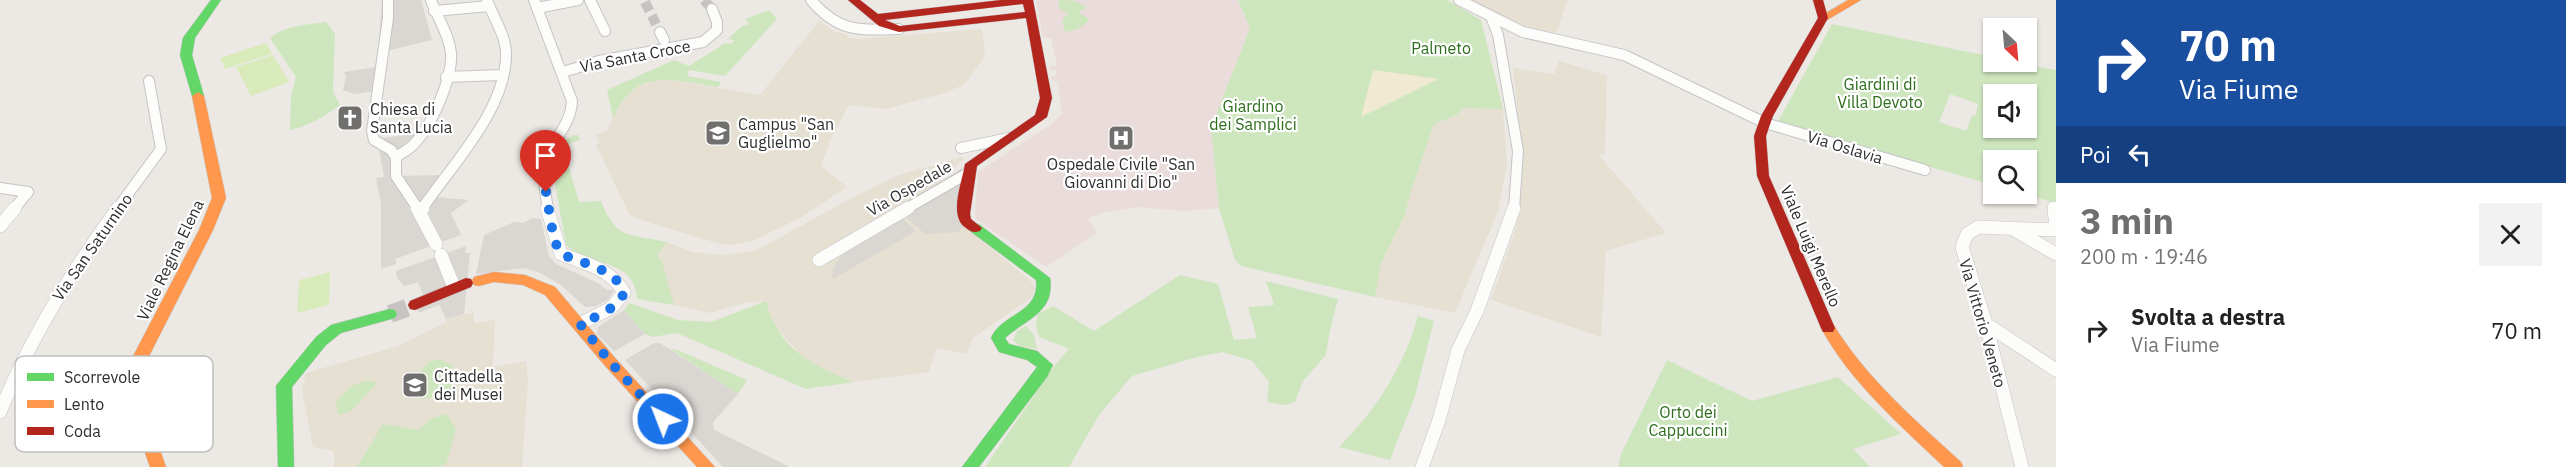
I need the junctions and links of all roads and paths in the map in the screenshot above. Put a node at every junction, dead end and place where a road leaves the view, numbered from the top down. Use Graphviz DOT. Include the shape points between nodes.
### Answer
graph roads {
  1 [pos="216,0"];
  2 [pos="388,0"];
  3 [pos="579,0"];
  4 [pos="590,0"];
  5 [pos="811,0"];
  6 [pos="853,0"];
  7 [pos="1028,0"];
  8 [pos="1459,0"];
  9 [pos="1818,2"];
  10 [pos="488,3"];
  11 [pos="1847,3"];
  12 [pos="536,4"];
  13 [pos="433,5"];
  14 [pos="712,9"];
  15 [pos="1032,14"];
  16 [pos="874,18"];
  17 [pos="1823,18"];
  18 [pos="1492,20"];
  19 [pos="899,29"];
  20 [pos="605,31"];
  21 [pos="1520,31"];
  22 [pos="1497,33"];
  23 [pos="562,72"];
  24 [pos="502,75"];
  25 [pos="446,77"];
  26 [pos="149,81"];
  27 [pos="1765,123"];
  28 [pos="1012,137"];
  29 [pos="396,157"];
  30 [pos="975,160"];
  31 [pos="1925,170"];
  32 [pos="968,173"];
  33 [pos="0,188"];
  34 [pos="2056,208"];
  35 [pos="420,213"];
  36 [pos="0,226"];
  37 [pos="2010,227"];
  38 [pos="2056,230"];
  39 [pos="2056,254"];
  40 [pos="819,260"];
  41 [pos="466,283"];
  42 [pos="415,305"];
  43 [pos="390,314"];
  44 [pos="580,324"];
  45 [pos="1986,324"];
  46 [pos="24,356"];
  47 [pos="140,356"];
  48 [pos="2056,369"];
  49 [pos="15,377"];
  50 [pos="0,412"];
  51 [pos="153,452"];
  52 [pos="2020,463"];
  53 [pos="158,467"];
  54 [pos="286,467"];
  55 [pos="707,467"];
  56 [pos="970,467"];
  57 [pos="1422,467"];
  58 [pos="1955,467"];
  59 [pos="2034,467"];
  1 -- 47 [label="street, Viale Regina Elena" via="189,38 186,55 204,116 219,198"];
  2 -- 29 [label="street" via="373,119 374,140"];
  3 -- 12 [label="street"];
  4 -- 20 [label="street"];
  5 -- 19 [label="street" via="836,26"];
  6 -- 16 [label="street"];
  7 -- 15 [label="street"];
  7 -- 16 [label="street"];
  8 -- 18 [label="street"];
  9 -- 11 [label="street"];
  9 -- 17 [label="street"];
  10 -- 13 [label="street"];
  10 -- 24 [label="street" via="506,50"];
  11 -- 17 [label="street"];
  12 -- 23 [label="street"];
  13 -- 25 [label="street" via="451,54"];
  14 -- 23 [label="street, Via Santa Croce" via="717,30 703,42"];
  15 -- 19 [label="street"];
  15 -- 28 [label="street, Via Ospedale" via="1046,98 1044,112 1035,123"];
  16 -- 19 [label="street"];
  17 -- 27 [label="street, Viale Luigi Merello"];
  18 -- 21 [label="street"];
  18 -- 22 [label="street"];
  21 -- 22 [label="street"];
  21 -- 27 [label="street, Via Oslavia" via="1624,55"];
  22 -- 57 [label="street" via="1518,151 1513,214 1458,350"];
  23 -- 44 [label="street" via="573,101 573,114 544,169 557,247 561,254 618,281 624,293 620,301"];
  24 -- 25 [label="street"];
  24 -- 35 [label="street" via="485,123"];
  25 -- 29 [label="street" via="436,106 415,143"];
  26 -- 46 [label="street, Via San Saturnino" via="161,149 83,255"];
  27 -- 31 [label="street, Via Oslavia"];
  27 -- 58 [label="street, Viale Luigi Merello" via="1760,136 1763,176 1820,313 1838,346 1861,376"];
  28 -- 30 [label="street, Via Ospedale"];
  28 -- 30 [label="street" via="961,148"];
  29 -- 35 [label="street" via="396,176"];
  30 -- 32 [label="street, Via Ospedale"];
  32 -- 40 [label="street, Via Ospedale"];
  32 -- 56 [label="street" via="965,221 1043,278 1047,288 1037,306 998,338 1004,348 1040,359 1045,365 1042,373"];
  33 -- 36 [label="street" via="28,192"];
  34 -- 38 [label="street"];
  35 -- 41 [label="street" via="438,250"];
  37 -- 38 [label="street, Via Vittorio Veneto"];
  37 -- 39 [label="street"];
  37 -- 45 [label="street, Via Vittorio Veneto" via="1978,227 1963,236 1962,247"];
  41 -- 42 [label="street"];
  41 -- 44 [label="street" via="495,278 532,282 550,291"];
  43 -- 54 [label="street" via="336,329 289,379 284,391"];
  44 -- 55 [label="street"];
  45 -- 48 [label="street"];
  45 -- 52 [label="street, Via Vittorio Veneto"];
  49 -- 50 [label="street, Via San Saturnino"];
  51 -- 53 [label="street, Viale Regina Elena"];
  52 -- 59 [label="street"];
}
